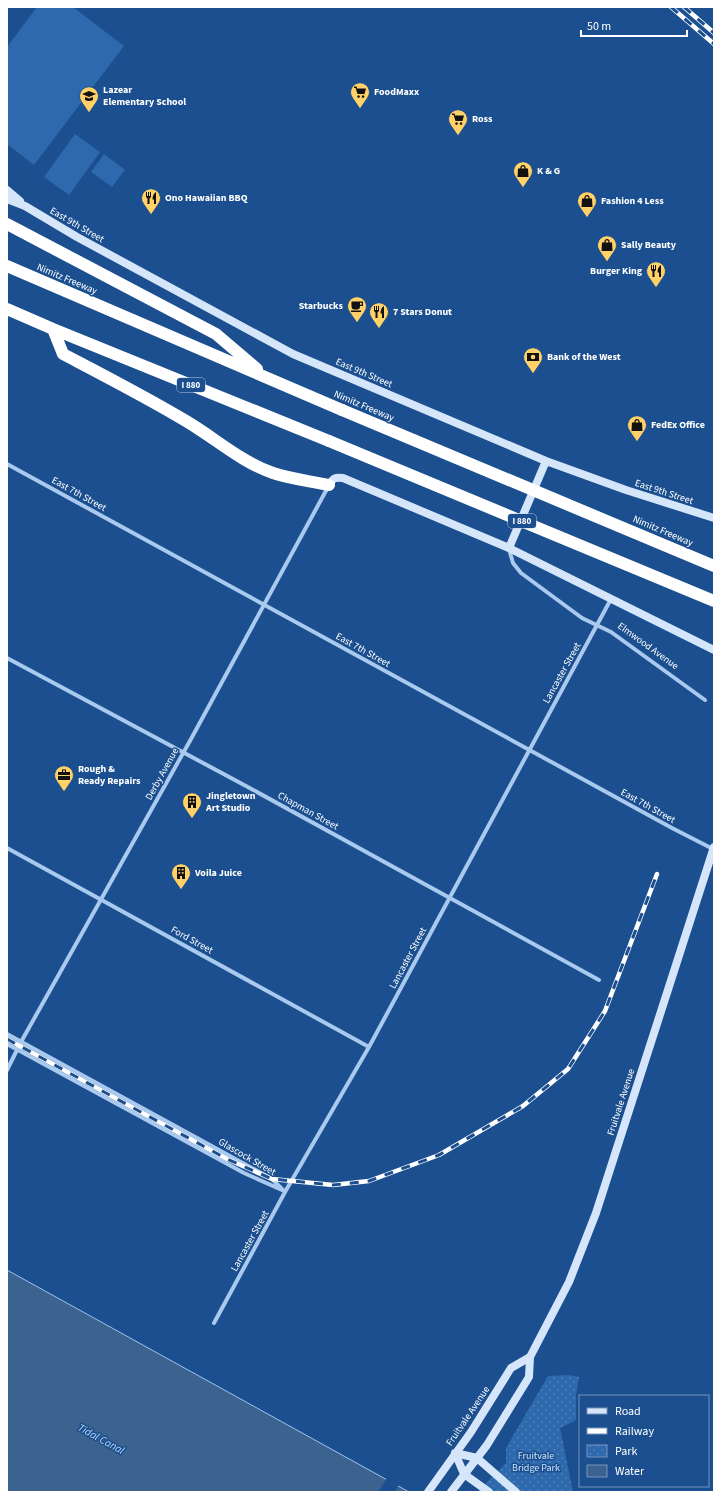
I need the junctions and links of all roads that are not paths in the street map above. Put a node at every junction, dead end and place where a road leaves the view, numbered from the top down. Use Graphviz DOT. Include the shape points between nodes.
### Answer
graph roads {
  1 [pos="7,190"];
  2 [pos="7,199"];
  3 [pos="24,206"];
  4 [pos="7,224"];
  5 [pos="7,266"];
  6 [pos="10,311"];
  7 [pos="54,330"];
  8 [pos="265,377"];
  9 [pos="546,461"];
  10 [pos="7,464"];
  11 [pos="329,485"];
  12 [pos="714,518"];
  13 [pos="509,548"];
  14 [pos="714,566"];
  15 [pos="612,598"];
  16 [pos="714,601"];
  17 [pos="264,605"];
  18 [pos="598,625"];
  19 [pos="714,650"];
  20 [pos="7,658"];
  21 [pos="705,700"];
  22 [pos="530,750"];
  23 [pos="183,752"];
  24 [pos="7,848"];
  25 [pos="714,848"];
  26 [pos="450,898"];
  27 [pos="102,900"];
  28 [pos="599,980"];
  29 [pos="7,1034"];
  30 [pos="21,1042"];
  31 [pos="7,1044"];
  32 [pos="369,1047"];
  33 [pos="17,1049"];
  34 [pos="7,1070"];
  35 [pos="285,1192"];
  36 [pos="214,1323"];
  37 [pos="530,1357"];
  38 [pos="455,1453"];
  39 [pos="477,1458"];
  40 [pos="464,1474"];
  41 [pos="428,1492"];
  42 [pos="451,1492"];
  43 [pos="489,1492"];
  44 [pos="516,1492"];
  1 -- 3 [label="main road, East 9th Street"];
  2 -- 3 [label="main road, East 9th Street"];
  3 -- 9 [label="main road, East 9th Street" via="293,354"];
  4 -- 8 [label="highway" via="216,334"];
  5 -- 8 [label="highway, Nimitz Freeway"];
  6 -- 7 [label="highway, I 880"];
  7 -- 11 [label="highway" via="63,354 145,397 249,462 279,475"];
  7 -- 16 [label="highway, I 880, bridge"];
  8 -- 14 [label="highway, Nimitz Freeway, bridge"];
  9 -- 12 [label="main road, East 9th Street"];
  9 -- 13 [label="main road"];
  10 -- 17 [label="street, East 7th Street"];
  11 -- 13 [label="main road, Elmwood Avenue" via="332,479 342,478"];
  11 -- 17 [label="street, Derby Avenue"];
  13 -- 15 [label="main road, Elmwood Avenue"];
  13 -- 18 [label="street, Elmwood Avenue" via="513,563 522,573 582,618"];
  15 -- 18 [label="street, Lancaster Street"];
  15 -- 19 [label="main road, Elmwood Avenue"];
  17 -- 22 [label="street, East 7th Street"];
  17 -- 23 [label="street, Derby Avenue"];
  18 -- 21 [label="street, Elmwood Avenue"];
  18 -- 22 [label="street, Lancaster Street"];
  20 -- 23 [label="street, Chapman Street"];
  22 -- 25 [label="street, East 7th Street" via="691,839"];
  22 -- 26 [label="street, Lancaster Street"];
  23 -- 26 [label="street, Chapman Street"];
  23 -- 27 [label="street, Derby Avenue"];
  24 -- 27 [label="street, Ford Street"];
  25 -- 37 [label="main road, Fruitvale Avenue" via="596,1213 569,1282"];
  26 -- 28 [label="street, Chapman Street"];
  26 -- 32 [label="street, Lancaster Street"];
  27 -- 30 [label="street, Derby Avenue"];
  27 -- 32 [label="street, Ford Street"];
  29 -- 30 [label="street, Glascock Street"];
  30 -- 33 [label="street, Derby Avenue"];
  30 -- 35 [label="street, Glascock Street" via="272,1179"];
  31 -- 33 [label="street, Glascock Street"];
  32 -- 35 [label="street, Lancaster Street"];
  33 -- 34 [label="street, Derby Avenue"];
  33 -- 35 [label="street, Glascock Street" via="244,1173"];
  35 -- 36 [label="street, Lancaster Street"];
  37 -- 38 [label="main road, Fruitvale Avenue" via="511,1368"];
  37 -- 39 [label="main road, Fruitvale Avenue" via="529,1378"];
  38 -- 39 [label="main road"];
  38 -- 40 [label="main road"];
  38 -- 41 [label="main road, Fruitvale Avenue"];
  39 -- 40 [label="main road, Fruitvale Avenue"];
  39 -- 44 [label="main road"];
  40 -- 42 [label="main road, Fruitvale Avenue"];
  40 -- 43 [label="main road"];
}
